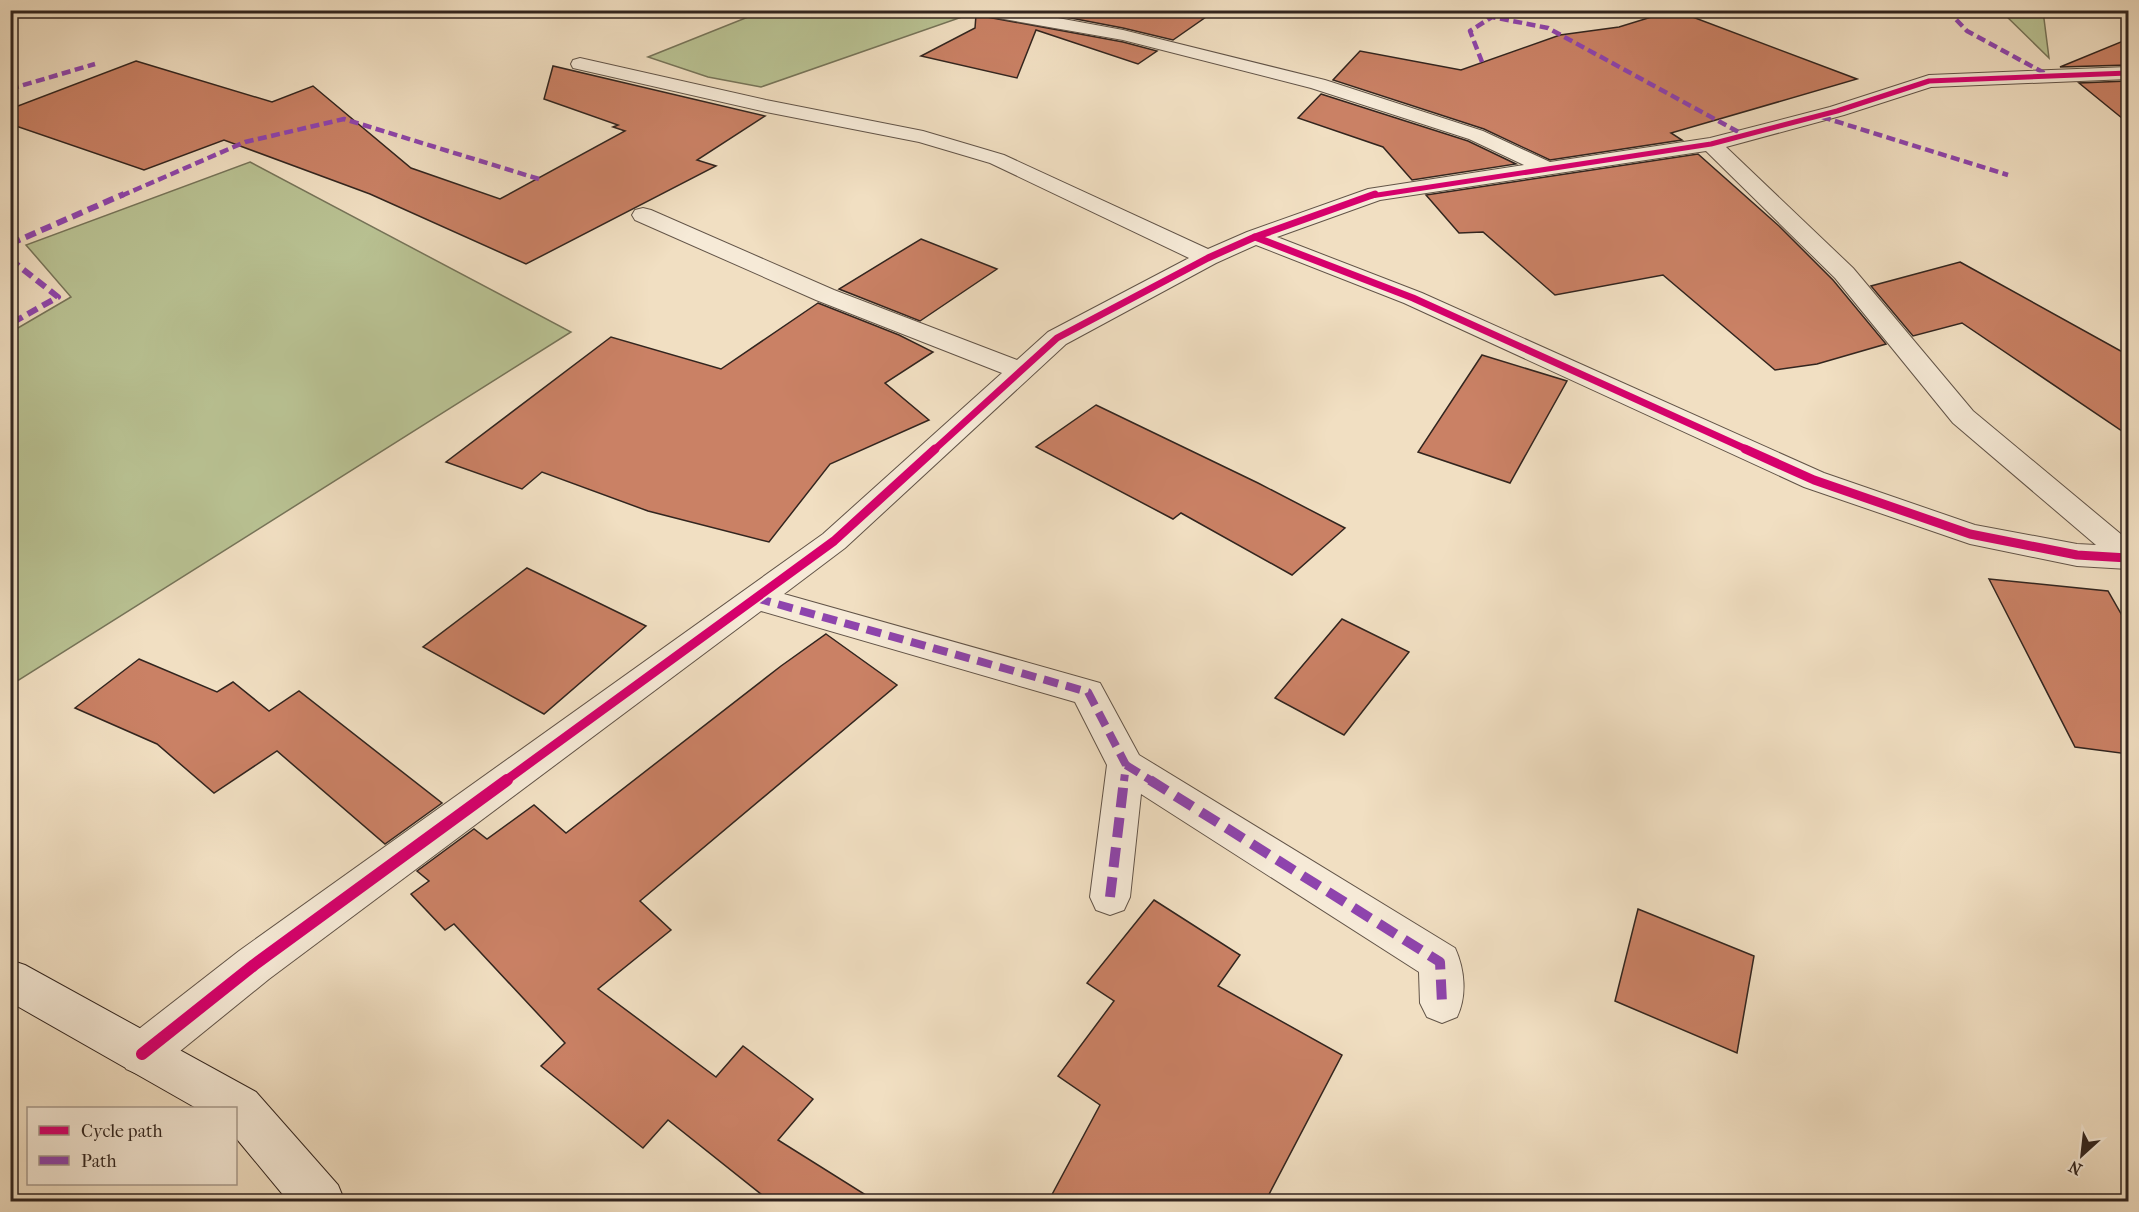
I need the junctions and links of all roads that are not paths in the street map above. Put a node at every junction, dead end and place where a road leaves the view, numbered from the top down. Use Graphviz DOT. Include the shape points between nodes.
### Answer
graph roads {
  1 [pos="981,10"];
  2 [pos="580,64"];
  3 [pos="2128,73"];
  4 [pos="1711,144"];
  5 [pos="1548,168"];
  6 [pos="643,215"];
  7 [pos="1255,237"];
  8 [pos="1208,258"];
  9 [pos="1020,371"];
  10 [pos="2128,557"];
  11 [pos="756,598"];
  12 [pos="1126,765"];
  13 [pos="1110,897"];
  14 [pos="10,979"];
  15 [pos="1442,1004"];
  16 [pos="142,1054"];
  17 [pos="321,1202"];
  1 -- 5 [label="street" via="1124,35 1318,84 1476,135"];
  2 -- 8 [label="street" via="923,137 997,159"];
  3 -- 4 [label="street" via="1929,81 1837,111"];
  4 -- 5 [label="street"];
  4 -- 10 [label="street" via="1844,273 1963,417"];
  5 -- 7 [label="street" via="1376,194"];
  6 -- 9 [label="street" via="825,295"];
  7 -- 8 [label="street"];
  7 -- 10 [label="street" via="1413,298 1814,480 1970,534 2077,555"];
  8 -- 9 [label="street" via="1058,338"];
  9 -- 11 [label="street" via="834,541"];
  11 -- 12 [label="street" via="1088,692"];
  11 -- 16 [label="street" via="254,965"];
  12 -- 13 [label="street"];
  12 -- 15 [label="street" via="1440,962"];
  14 -- 16 [label="street"];
  16 -- 17 [label="street" via="240,1108"];
}
